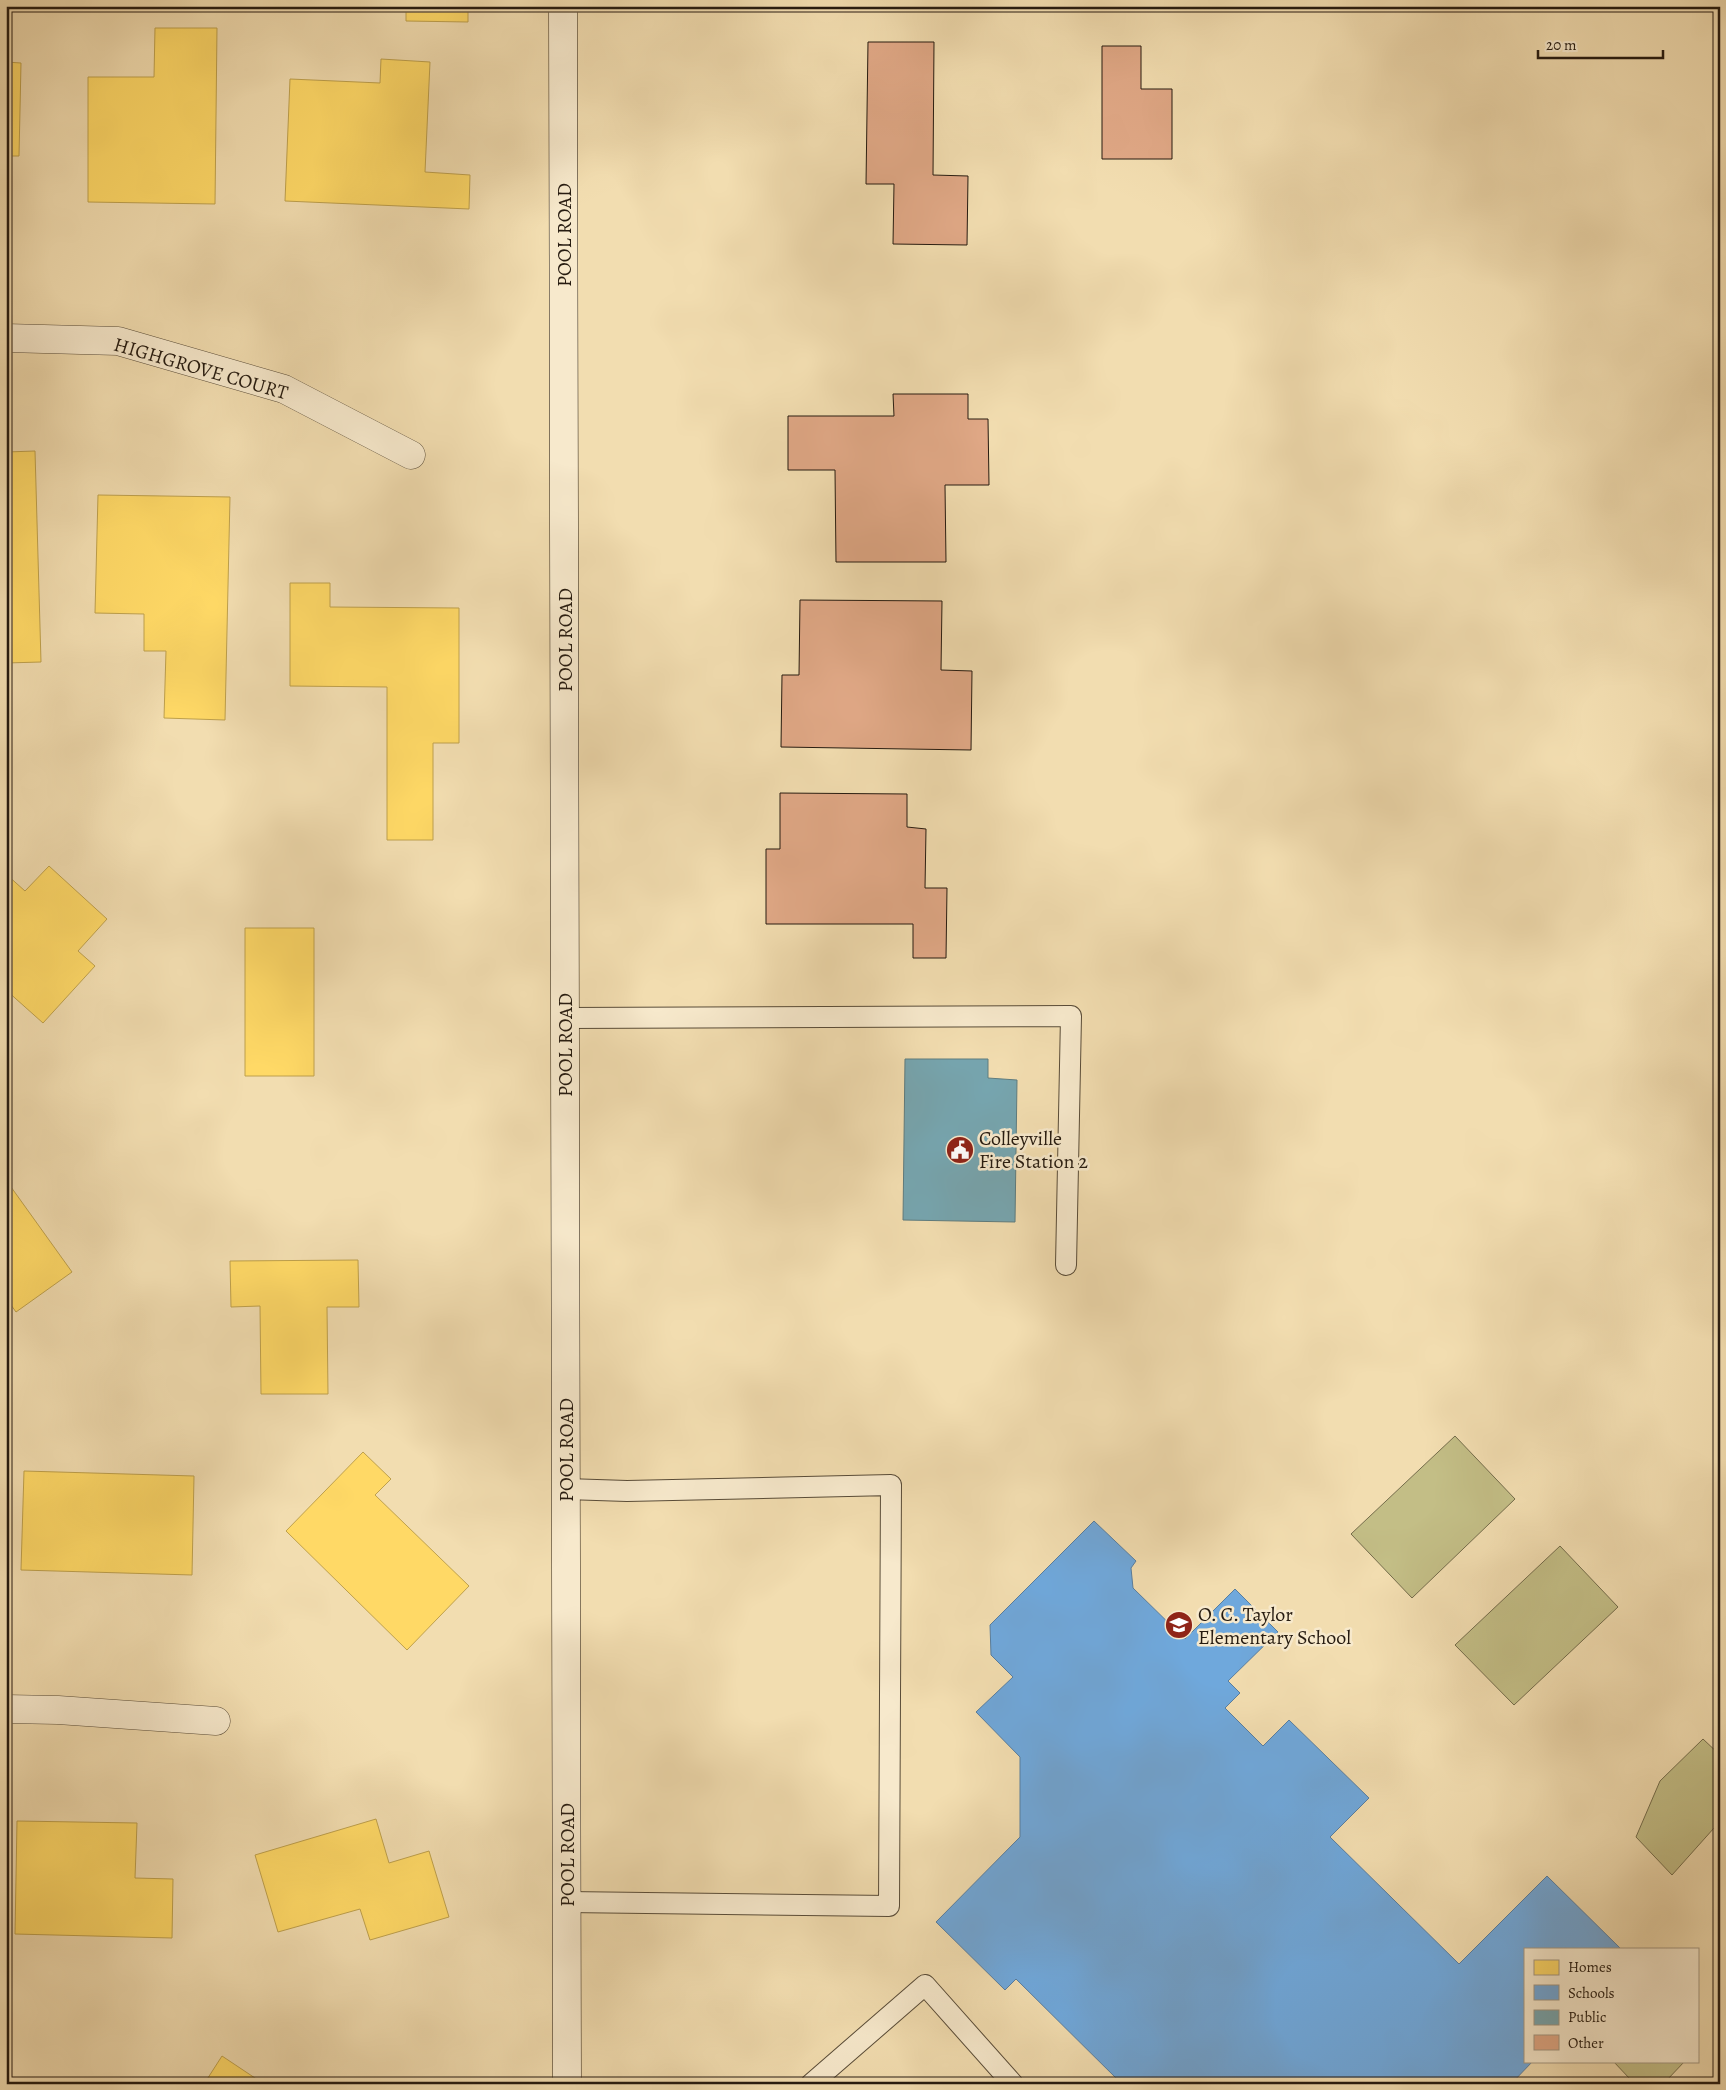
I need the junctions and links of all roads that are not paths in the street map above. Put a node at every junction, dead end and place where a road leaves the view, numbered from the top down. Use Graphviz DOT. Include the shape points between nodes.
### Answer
graph roads {
  1 [pos="563,6"];
  2 [pos="6,338"];
  3 [pos="411,455"];
  4 [pos="565,1018"];
  5 [pos="1066,1265"];
  6 [pos="566,1489"];
  7 [pos="6,1709"];
  8 [pos="216,1721"];
  9 [pos="567,1902"];
  10 [pos="567,2084"];
  11 [pos="811,2084"];
  12 [pos="1013,2084"];
  1 -- 4 [label="main road, POOL ROAD"];
  2 -- 3 [label="main road, HIGHGROVE COURT" via="118,341 284,389"];
  4 -- 5 [label="lane" via="1071,1016"];
  4 -- 6 [label="main road, POOL ROAD"];
  6 -- 9 [label="main road, POOL ROAD"];
  6 -- 9 [label="lane" via="627,1491 891,1485 889,1906"];
  7 -- 8 [label="main road"];
  9 -- 10 [label="main road, POOL ROAD"];
  11 -- 12 [label="lane" via="925,1985"];
}
